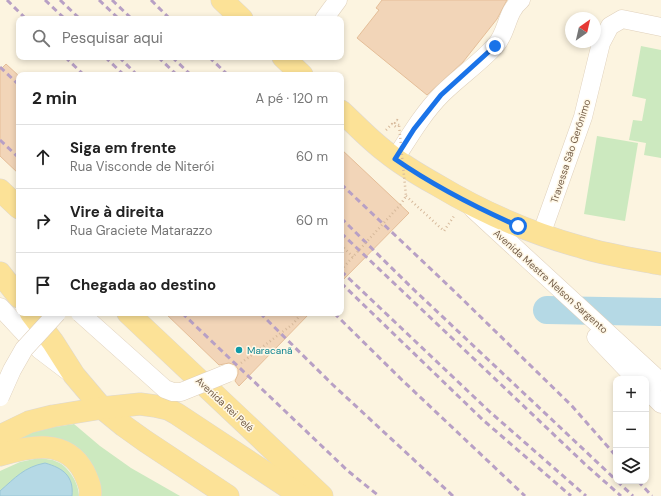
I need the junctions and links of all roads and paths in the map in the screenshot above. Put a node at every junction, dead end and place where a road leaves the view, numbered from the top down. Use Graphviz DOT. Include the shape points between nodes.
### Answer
graph roads {
  1 [pos="222,0"];
  2 [pos="338,0"];
  3 [pos="521,0"];
  4 [pos="239,16"];
  5 [pos="326,16"];
  6 [pos="661,27"];
  7 [pos="344,114"];
  8 [pos="399,125"];
  9 [pos="395,159"];
  10 [pos="0,190"];
  11 [pos="406,196"];
  12 [pos="464,201"];
  13 [pos="16,205"];
  14 [pos="444,231"];
  15 [pos="541,235"];
  16 [pos="344,248"];
  17 [pos="353,257"];
  18 [pos="661,264"];
  19 [pos="344,267"];
  20 [pos="0,273"];
  21 [pos="16,293"];
  22 [pos="0,306"];
  23 [pos="33,316"];
  24 [pos="54,316"];
  25 [pos="83,316"];
  26 [pos="131,316"];
  27 [pos="300,316"];
  28 [pos="228,373"];
  29 [pos="74,375"];
  30 [pos="633,376"];
  31 [pos="661,382"];
  32 [pos="649,392"];
  33 [pos="0,396"];
  34 [pos="661,404"];
  35 [pos="102,408"];
  36 [pos="0,436"];
  37 [pos="0,455"];
  38 [pos="90,496"];
  39 [pos="228,496"];
  40 [pos="301,496"];
  41 [pos="322,496"];
  1 -- 4 [label="main road"];
  2 -- 5 [label="street"];
  3 -- 9 [label="street" via="511,11 503,34 495,46 441,95 414,129"];
  6 -- 15 [label="street, Travessa São Gerônimo" via="622,19 610,26 601,43 584,117"];
  7 -- 9 [label="main road"];
  8 -- 11 [label="path, bridge"];
  9 -- 12 [label="main road"];
  10 -- 13 [label="main road"];
  11 -- 14 [label="path"];
  11 -- 17 [label="path, bridge"];
  12 -- 15 [label="main road"];
  12 -- 30 [label="street, Avenida Mestre Nelson Sargento"];
  12 -- 31 [label="street, Avenida Mestre Nelson Sargento"];
  15 -- 18 [label="main road" via="581,248"];
  16 -- 17 [label="path"];
  17 -- 19 [label="path, bridge"];
  20 -- 21 [label="main road"];
  22 -- 29 [label="street" via="40,350"];
  23 -- 29 [label="main road"];
  24 -- 33 [label="street, bridge" via="24,349"];
  25 -- 28 [label="street, bridge" via="165,389 172,392 181,392"];
  26 -- 41 [label="main road, Avenida Rei Pelé"];
  27 -- 28 [label="path, bridge" via="293,324"];
  29 -- 35 [label="main road"];
  32 -- 34 [label="street"];
  35 -- 36 [label="main road" via="29,422"];
  35 -- 39 [label="main road" via="134,434"];
  35 -- 40 [label="main road" via="140,404 168,409"];
  37 -- 38 [label="main road" via="40,446 56,448 80,465 88,480"];
}
